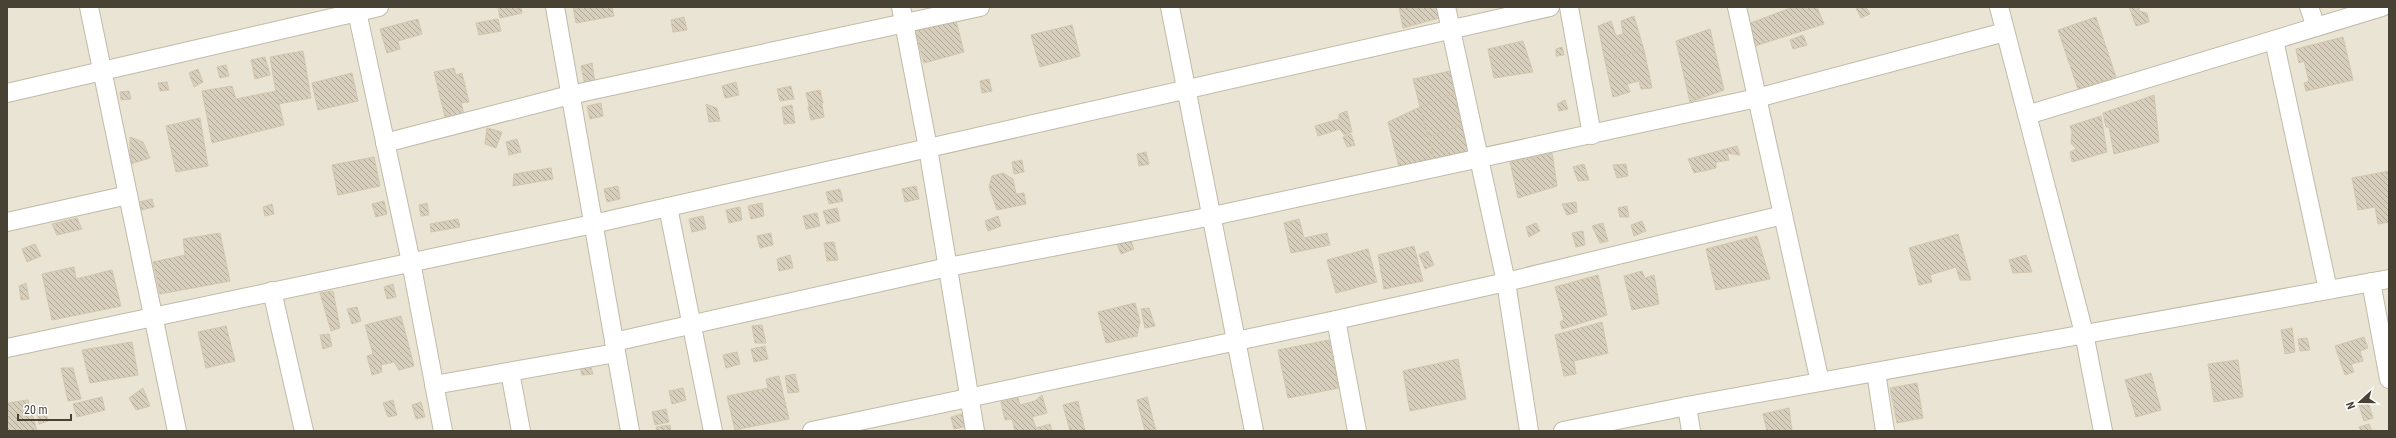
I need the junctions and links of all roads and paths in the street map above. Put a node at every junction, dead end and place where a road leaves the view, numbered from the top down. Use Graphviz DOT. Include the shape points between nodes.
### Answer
graph roads {
  1 [pos="89,7"];
  2 [pos="379,7"];
  3 [pos="555,7"];
  4 [pos="980,7"];
  5 [pos="1170,7"];
  6 [pos="1446,7"];
  7 [pos="1550,7"];
  8 [pos="1569,7"];
  9 [pos="1737,7"];
  10 [pos="1999,7"];
  11 [pos="2309,7"];
  12 [pos="2382,7"];
  13 [pos="357,9"];
  14 [pos="902,15"];
  15 [pos="2316,27"];
  16 [pos="1451,30"];
  17 [pos="2005,32"];
  18 [pos="2274,40"];
  19 [pos="104,72"];
  20 [pos="1187,89"];
  21 [pos="7,93"];
  22 [pos="570,95"];
  23 [pos="1757,98"];
  24 [pos="2027,115"];
  25 [pos="1592,134"];
  26 [pos="385,143"];
  27 [pos="928,148"];
  28 [pos="1479,160"];
  29 [pos="128,195"];
  30 [pos="668,207"];
  31 [pos="1782,215"];
  32 [pos="1213,216"];
  33 [pos="7,222"];
  34 [pos="593,224"];
  35 [pos="411,262"];
  36 [pos="948,267"];
  37 [pos="2389,279"];
  38 [pos="1506,282"];
  39 [pos="2371,282"];
  40 [pos="2328,290"];
  41 [pos="272,291"];
  42 [pos="155,316"];
  43 [pos="1336,320"];
  44 [pos="692,325"];
  45 [pos="2084,333"];
  46 [pos="1238,341"];
  47 [pos="615,347"];
  48 [pos="7,348"];
  49 [pos="510,372"];
  50 [pos="1876,372"];
  51 [pos="2389,379"];
  52 [pos="1820,382"];
  53 [pos="434,385"];
  54 [pos="969,397"];
  55 [pos="1687,406"];
  56 [pos="177,431"];
  57 [pos="304,431"];
  58 [pos="443,431"];
  59 [pos="521,431"];
  60 [pos="630,431"];
  61 [pos="713,431"];
  62 [pos="812,431"];
  63 [pos="976,431"];
  64 [pos="1254,431"];
  65 [pos="1357,431"];
  66 [pos="1529,431"];
  67 [pos="1563,431"];
  68 [pos="1691,431"];
  69 [pos="1885,431"];
  70 [pos="2103,431"];
  1 -- 19 [label="street"];
  2 -- 13 [label="street"];
  3 -- 22 [label="street"];
  4 -- 14 [label="street"];
  5 -- 20 [label="street"];
  6 -- 16 [label="street"];
  7 -- 16 [label="street"];
  8 -- 25 [label="street"];
  9 -- 23 [label="street"];
  10 -- 17 [label="street"];
  11 -- 15 [label="street"];
  12 -- 15 [label="street"];
  13 -- 19 [label="street"];
  13 -- 26 [label="street"];
  14 -- 22 [label="street"];
  14 -- 27 [label="street"];
  15 -- 18 [label="street"];
  16 -- 20 [label="street"];
  16 -- 28 [label="street"];
  17 -- 23 [label="street"];
  17 -- 24 [label="street"];
  18 -- 24 [label="street"];
  18 -- 40 [label="street"];
  19 -- 21 [label="street"];
  19 -- 29 [label="street"];
  20 -- 27 [label="street"];
  20 -- 32 [label="street"];
  22 -- 26 [label="street"];
  22 -- 34 [label="street"];
  23 -- 25 [label="street"];
  23 -- 31 [label="street"];
  24 -- 45 [label="street"];
  25 -- 28 [label="street"];
  26 -- 35 [label="street"];
  27 -- 30 [label="street"];
  27 -- 36 [label="street"];
  28 -- 32 [label="street"];
  28 -- 38 [label="street"];
  29 -- 33 [label="street"];
  29 -- 42 [label="street"];
  30 -- 34 [label="street"];
  30 -- 44 [label="street"];
  31 -- 38 [label="street"];
  31 -- 52 [label="street"];
  32 -- 36 [label="street"];
  32 -- 46 [label="street"];
  34 -- 35 [label="street"];
  34 -- 47 [label="street"];
  35 -- 41 [label="street"];
  35 -- 53 [label="street"];
  36 -- 44 [label="street"];
  36 -- 54 [label="street"];
  37 -- 39 [label="street"];
  38 -- 43 [label="street"];
  38 -- 66 [label="street"];
  39 -- 40 [label="street"];
  39 -- 51 [label="street"];
  40 -- 45 [label="street"];
  41 -- 42 [label="street"];
  41 -- 57 [label="street"];
  42 -- 48 [label="street"];
  42 -- 56 [label="street"];
  43 -- 46 [label="street"];
  43 -- 65 [label="street"];
  44 -- 47 [label="street"];
  44 -- 61 [label="street"];
  45 -- 50 [label="street"];
  45 -- 70 [label="street"];
  46 -- 54 [label="street"];
  46 -- 64 [label="street"];
  47 -- 49 [label="street"];
  47 -- 60 [label="street"];
  49 -- 53 [label="street"];
  49 -- 59 [label="street"];
  50 -- 52 [label="street"];
  50 -- 69 [label="street"];
  52 -- 55 [label="street"];
  53 -- 58 [label="street"];
  54 -- 62 [label="street"];
  54 -- 63 [label="street"];
  55 -- 67 [label="street"];
  55 -- 68 [label="street"];
}
